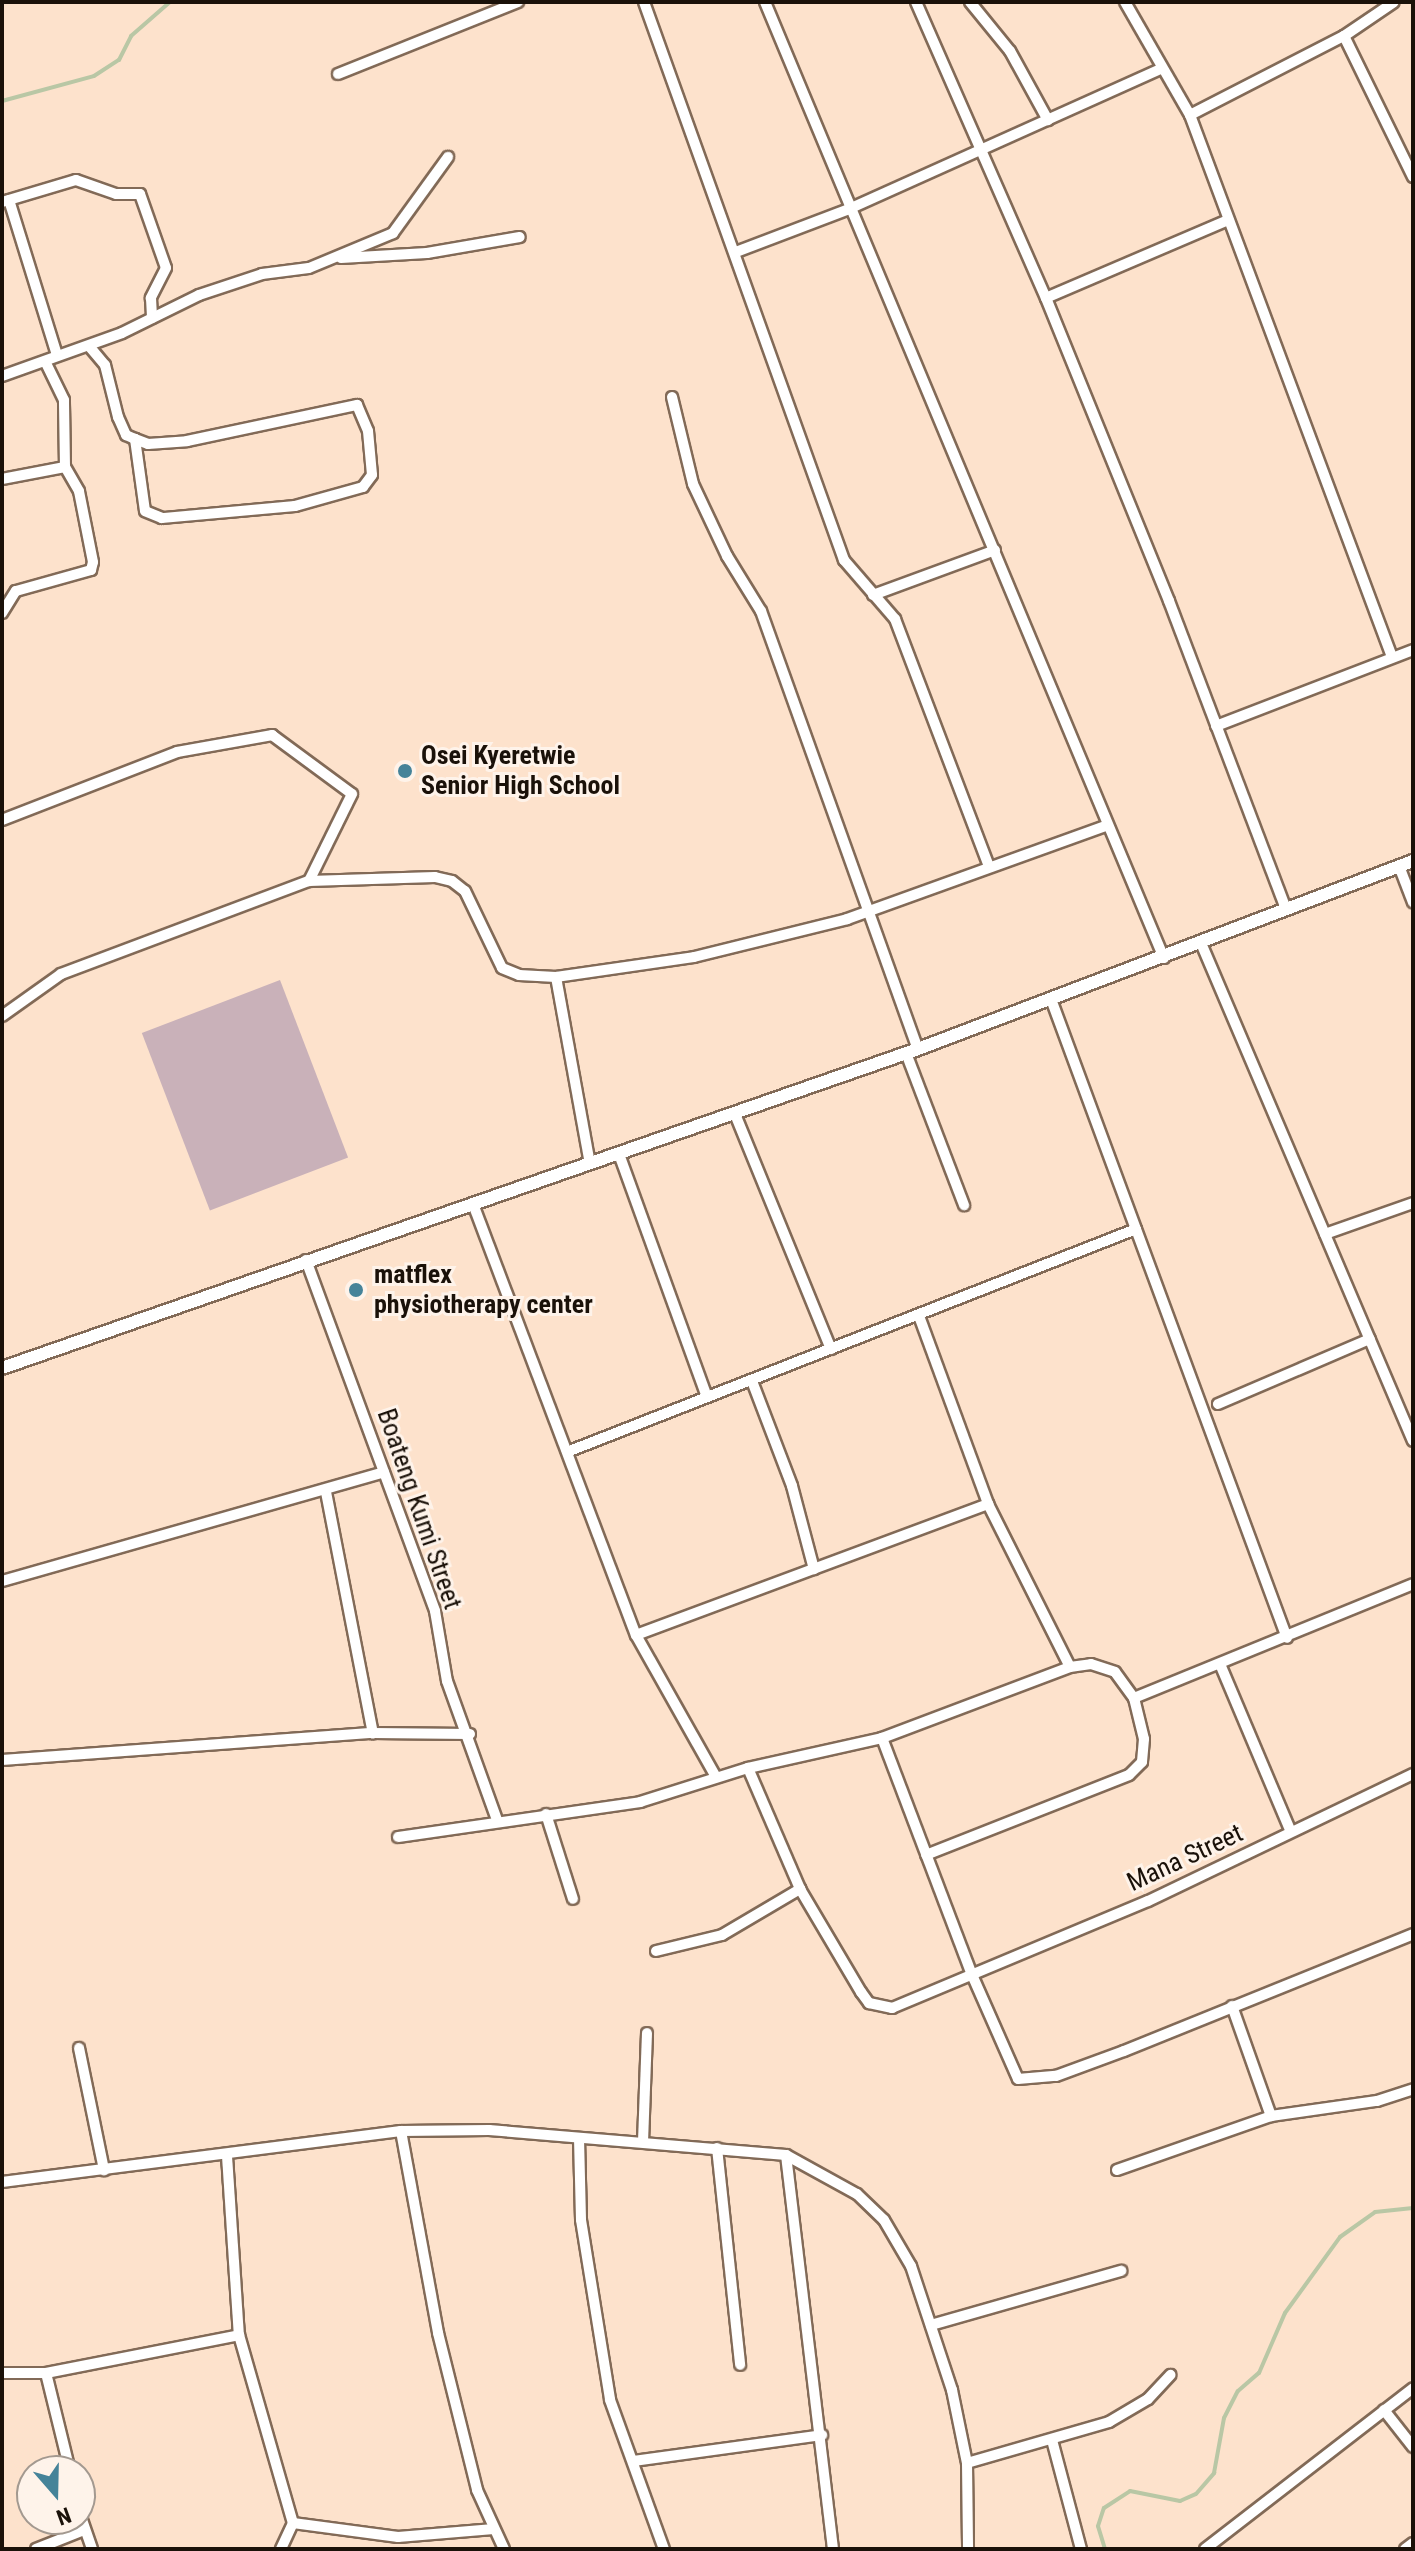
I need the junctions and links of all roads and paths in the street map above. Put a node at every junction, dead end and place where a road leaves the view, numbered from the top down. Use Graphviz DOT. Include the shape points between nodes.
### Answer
graph roads {
  1 [pos="518,2"];
  2 [pos="644,2"];
  3 [pos="765,2"];
  4 [pos="916,2"];
  5 [pos="970,2"];
  6 [pos="1125,2"];
  7 [pos="1394,2"];
  8 [pos="1344,36"];
  9 [pos="1161,69"];
  10 [pos="338,74"];
  11 [pos="1190,115"];
  12 [pos="1048,120"];
  13 [pos="981,150"];
  14 [pos="448,157"];
  15 [pos="1413,177"];
  16 [pos="6,201"];
  17 [pos="849,209"];
  18 [pos="1226,221"];
  19 [pos="520,237"];
  20 [pos="736,252"];
  21 [pos="335,259"];
  22 [pos="1046,298"];
  23 [pos="152,318"];
  24 [pos="89,346"];
  25 [pos="57,355"];
  26 [pos="45,361"];
  27 [pos="2,376"];
  28 [pos="672,397"];
  29 [pos="135,439"];
  30 [pos="65,467"];
  31 [pos="2,479"];
  32 [pos="995,550"];
  33 [pos="873,595"];
  34 [pos="2,613"];
  35 [pos="1413,650"];
  36 [pos="1392,657"];
  37 [pos="1216,726"];
  38 [pos="2,820"];
  39 [pos="1108,825"];
  40 [pos="1413,861"];
  41 [pos="1399,866"];
  42 [pos="989,867"];
  43 [pos="309,881"];
  44 [pos="1413,902"];
  45 [pos="870,909"];
  46 [pos="1286,909"];
  47 [pos="1201,943"];
  48 [pos="1164,958"];
  49 [pos="556,977"];
  50 [pos="1051,999"];
  51 [pos="2,1016"];
  52 [pos="912,1051"];
  53 [pos="735,1114"];
  54 [pos="619,1154"];
  55 [pos="590,1164"];
  56 [pos="1413,1203"];
  57 [pos="473,1204"];
  58 [pos="964,1205"];
  59 [pos="1136,1229"];
  60 [pos="1325,1234"];
  61 [pos="306,1260"];
  62 [pos="919,1316"];
  63 [pos="1370,1339"];
  64 [pos="831,1349"];
  65 [pos="2,1368"];
  66 [pos="752,1381"];
  67 [pos="707,1397"];
  68 [pos="1218,1404"];
  69 [pos="1413,1441"];
  70 [pos="567,1452"];
  71 [pos="384,1472"];
  72 [pos="326,1492"];
  73 [pos="988,1504"];
  74 [pos="814,1569"];
  75 [pos="2,1581"];
  76 [pos="1413,1584"];
  77 [pos="636,1635"];
  78 [pos="1287,1638"];
  79 [pos="1220,1664"];
  80 [pos="1070,1667"];
  81 [pos="1134,1698"];
  82 [pos="373,1733"];
  83 [pos="470,1734"];
  84 [pos="882,1738"];
  85 [pos="2,1760"];
  86 [pos="748,1768"];
  87 [pos="1413,1774"];
  88 [pos="716,1777"];
  89 [pos="546,1814"];
  90 [pos="497,1820"];
  91 [pos="1291,1832"];
  92 [pos="398,1837"];
  93 [pos="926,1855"];
  94 [pos="800,1889"];
  95 [pos="573,1899"];
  96 [pos="1413,1934"];
  97 [pos="656,1951"];
  98 [pos="973,1977"];
  99 [pos="1232,2006"];
  100 [pos="647,2033"];
  101 [pos="79,2048"];
  102 [pos="1413,2089"];
  103 [pos="1271,2116"];
  104 [pos="401,2131"];
  105 [pos="579,2138"];
  106 [pos="643,2142"];
  107 [pos="717,2148"];
  108 [pos="786,2155"];
  109 [pos="227,2156"];
  110 [pos="104,2170"];
  111 [pos="1117,2170"];
  112 [pos="2,2182"];
  113 [pos="1121,2271"];
  114 [pos="931,2325"];
  115 [pos="239,2335"];
  116 [pos="740,2365"];
  117 [pos="2,2373"];
  118 [pos="46,2373"];
  119 [pos="1170,2375"];
  120 [pos="1413,2388"];
  121 [pos="1384,2410"];
  122 [pos="822,2435"];
  123 [pos="1052,2440"];
  124 [pos="1413,2447"];
  125 [pos="66,2455"];
  126 [pos="633,2461"];
  127 [pos="967,2463"];
  128 [pos="293,2523"];
  129 [pos="494,2529"];
  130 [pos="71,2535"];
  131 [pos="1223,2536"];
  132 [pos="1413,2543"];
  133 [pos="36,2549"];
  134 [pos="281,2549"];
  135 [pos="504,2549"];
  136 [pos="664,2549"];
  137 [pos="833,2549"];
  138 [pos="968,2549"];
  139 [pos="1081,2549"];
  140 [pos="1205,2549"];
  141 [pos="1225,2549"];
  142 [pos="1405,2549"];
  1 -- 10 [label="street"];
  2 -- 20 [label="street"];
  3 -- 17 [label="street"];
  4 -- 13 [label="street"];
  5 -- 12 [label="street" via="1010,51"];
  6 -- 9 [label="street"];
  7 -- 8 [label="street"];
  8 -- 11 [label="street"];
  8 -- 15 [label="street"];
  9 -- 11 [label="street"];
  9 -- 12 [label="street"];
  11 -- 18 [label="street"];
  12 -- 13 [label="street"];
  13 -- 17 [label="street"];
  13 -- 22 [label="street"];
  14 -- 21 [label="street" via="393,233"];
  16 -- 23 [label="street" via="76,180 116,194 140,194 166,268 151,298"];
  16 -- 25 [label="street"];
  17 -- 20 [label="street"];
  17 -- 32 [label="street"];
  18 -- 22 [label="street"];
  18 -- 36 [label="street"];
  19 -- 21 [label="street" via="427,253"];
  20 -- 33 [label="street" via="844,560"];
  21 -- 23 [label="street" via="262,274"];
  22 -- 37 [label="street"];
  23 -- 24 [label="street"];
  24 -- 25 [label="street"];
  24 -- 29 [label="street" via="105,365 118,417"];
  25 -- 26 [label="street"];
  26 -- 27 [label="street"];
  26 -- 30 [label="street" via="64,400"];
  28 -- 45 [label="street" via="693,484 727,556 761,611"];
  29 -- 29 [label="street" via="148,444 187,441 357,405 368,431 372,475 363,487 295,506 162,518 145,511"];
  30 -- 31 [label="street"];
  30 -- 34 [label="street" via="79,491 91,570 16,591"];
  32 -- 33 [label="street"];
  32 -- 39 [label="street"];
  33 -- 42 [label="street" via="895,619"];
  35 -- 36 [label="street"];
  36 -- 37 [label="street"];
  37 -- 46 [label="street"];
  38 -- 43 [label="street" via="177,752 272,735 352,794"];
  39 -- 42 [label="street"];
  39 -- 48 [label="street"];
  40 -- 41 [label="street"];
  41 -- 44 [label="street"];
  41 -- 46 [label="street"];
  42 -- 45 [label="street"];
  43 -- 49 [label="street" via="452,881 465,891 502,968 519,975"];
  43 -- 51 [label="street" via="61,974"];
  45 -- 49 [label="street" via="741,947"];
  45 -- 52 [label="street"];
  46 -- 47 [label="street"];
  47 -- 48 [label="street"];
  47 -- 60 [label="street"];
  48 -- 50 [label="street"];
  49 -- 55 [label="street"];
  50 -- 52 [label="street"];
  50 -- 59 [label="street"];
  52 -- 53 [label="street"];
  52 -- 58 [label="street"];
  53 -- 54 [label="street"];
  53 -- 64 [label="street"];
  54 -- 55 [label="street"];
  54 -- 67 [label="street"];
  55 -- 57 [label="street"];
  56 -- 60 [label="street"];
  57 -- 61 [label="street"];
  57 -- 70 [label="street"];
  59 -- 62 [label="street"];
  59 -- 78 [label="street"];
  60 -- 63 [label="street"];
  61 -- 65 [label="street"];
  61 -- 71 [label="street, Boateng Kumi Street"];
  62 -- 64 [label="street"];
  62 -- 73 [label="street"];
  63 -- 68 [label="street"];
  63 -- 69 [label="street"];
  64 -- 66 [label="street"];
  66 -- 67 [label="street"];
  66 -- 74 [label="street" via="792,1486"];
  67 -- 70 [label="street"];
  70 -- 77 [label="street"];
  71 -- 72 [label="street"];
  71 -- 83 [label="street, Boateng Kumi Street" via="435,1611 447,1681"];
  72 -- 75 [label="street"];
  72 -- 82 [label="street"];
  73 -- 74 [label="street"];
  73 -- 80 [label="street"];
  74 -- 77 [label="street"];
  76 -- 78 [label="street"];
  77 -- 88 [label="street"];
  78 -- 79 [label="street"];
  79 -- 81 [label="street"];
  79 -- 91 [label="street"];
  80 -- 81 [label="street" via="1091,1664 1115,1672"];
  80 -- 84 [label="street"];
  81 -- 93 [label="street" via="1144,1739 1142,1762 1129,1775"];
  82 -- 83 [label="street"];
  82 -- 85 [label="street"];
  83 -- 90 [label="street, Boateng Kumi Street"];
  84 -- 86 [label="street"];
  84 -- 93 [label="street"];
  86 -- 88 [label="street"];
  86 -- 94 [label="street, Mana Street"];
  87 -- 91 [label="street, Mana Street"];
  88 -- 89 [label="street" via="640,1802"];
  89 -- 90 [label="street"];
  89 -- 95 [label="street"];
  90 -- 92 [label="street"];
  91 -- 98 [label="street, Mana Street"];
  93 -- 98 [label="street"];
  94 -- 97 [label="street" via="722,1935"];
  94 -- 98 [label="street, Mana Street" via="869,2003 892,2008"];
  96 -- 99 [label="street"];
  98 -- 99 [label="street" via="1010,2068 1018,2079 1032,2082"];
  99 -- 103 [label="street"];
  100 -- 106 [label="street"];
  101 -- 110 [label="street"];
  102 -- 103 [label="street" via="1377,2101"];
  103 -- 111 [label="street"];
  104 -- 105 [label="street" via="489,2130"];
  104 -- 109 [label="street"];
  104 -- 129 [label="street" via="438,2333 477,2490"];
  105 -- 106 [label="street"];
  105 -- 126 [label="street" via="581,2220 593,2302 610,2400"];
  106 -- 107 [label="street"];
  107 -- 108 [label="street"];
  107 -- 116 [label="street"];
  108 -- 114 [label="street" via="823,2171 884,2220 911,2266"];
  108 -- 122 [label="street"];
  109 -- 110 [label="street"];
  109 -- 115 [label="street"];
  110 -- 112 [label="street"];
  113 -- 114 [label="street"];
  114 -- 127 [label="street"];
  115 -- 118 [label="street"];
  115 -- 128 [label="street"];
  117 -- 118 [label="street"];
  118 -- 125 [label="street"];
  119 -- 123 [label="street" via="1148,2399 1109,2422"];
  120 -- 121 [label="street"];
  121 -- 124 [label="street"];
  121 -- 131 [label="street"];
  122 -- 126 [label="street"];
  122 -- 137 [label="street"];
  123 -- 127 [label="street"];
  123 -- 139 [label="street"];
  126 -- 136 [label="street"];
  127 -- 138 [label="street"];
  128 -- 129 [label="street" via="398,2537"];
  128 -- 134 [label="street"];
  129 -- 135 [label="street"];
  130 -- 133 [label="street"];
  131 -- 140 [label="street"];
  131 -- 141 [label="street"];
  132 -- 142 [label="street"];
}
